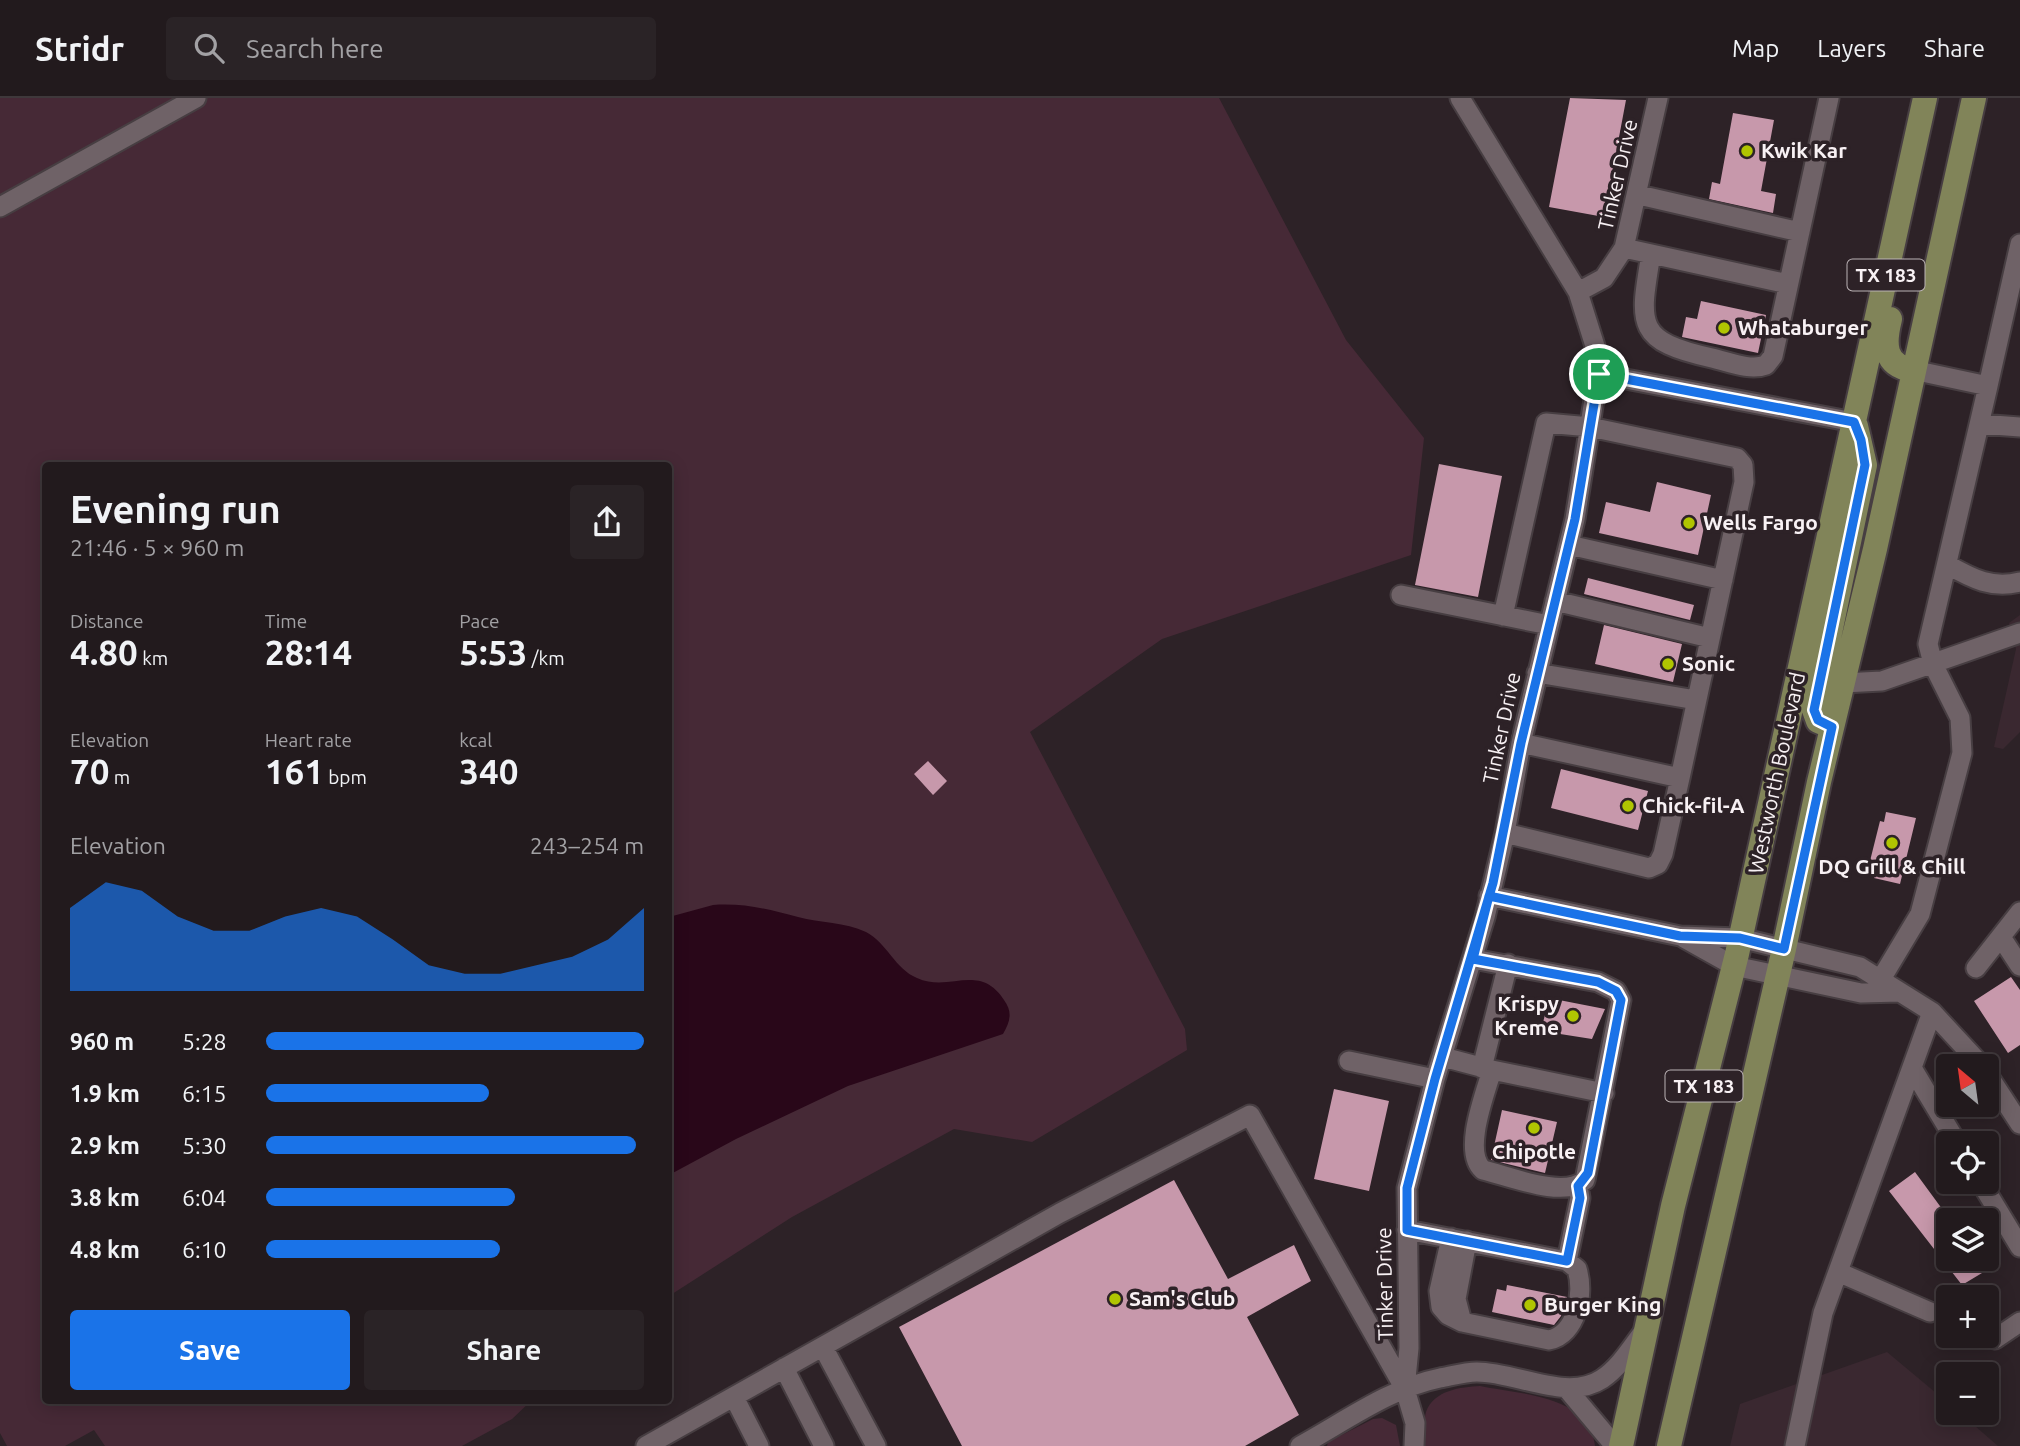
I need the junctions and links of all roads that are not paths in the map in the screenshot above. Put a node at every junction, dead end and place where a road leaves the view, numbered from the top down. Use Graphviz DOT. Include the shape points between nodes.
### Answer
graph roads {
  1 [pos="195,98"];
  2 [pos="1460,98"];
  3 [pos="1658,98"];
  4 [pos="1829,98"];
  5 [pos="1925,98"];
  6 [pos="1974,98"];
  7 [pos="1913,150"];
  8 [pos="1639,195"];
  9 [pos="0,207"];
  10 [pos="1800,232"];
  11 [pos="2020,244"];
  12 [pos="1625,248"];
  13 [pos="1657,255"];
  14 [pos="1788,284"];
  15 [pos="1578,292"];
  16 [pos="1913,370"];
  17 [pos="1599,374"];
  18 [pos="1988,386"];
  19 [pos="1854,422"];
  20 [pos="1980,424"];
  21 [pos="1590,427"];
  22 [pos="2020,428"];
  23 [pos="1569,545"];
  24 [pos="1948,565"];
  25 [pos="1723,580"];
  26 [pos="2020,582"];
  27 [pos="1401,595"];
  28 [pos="1555,601"];
  29 [pos="1503,616"];
  30 [pos="1549,625"];
  31 [pos="2020,634"];
  32 [pos="1710,638"];
  33 [pos="1933,664"];
  34 [pos="1537,673"];
  35 [pos="1843,683"];
  36 [pos="1696,701"];
  37 [pos="1832,727"];
  38 [pos="1521,743"];
  39 [pos="1680,778"];
  40 [pos="1505,833"];
  41 [pos="1489,896"];
  42 [pos="2020,912"];
  43 [pos="1680,936"];
  44 [pos="2001,937"];
  45 [pos="1740,938"];
  46 [pos="1784,949"];
  47 [pos="1473,959"];
  48 [pos="1508,964"];
  49 [pos="1734,966"];
  50 [pos="2020,966"];
  51 [pos="1976,968"];
  52 [pos="1778,976"];
  53 [pos="1881,979"];
  54 [pos="1900,992"];
  55 [pos="1932,1012"];
  56 [pos="1971,1054"];
  57 [pos="1443,1057"];
  58 [pos="1349,1061"];
  59 [pos="1912,1068"];
  60 [pos="1487,1069"];
  61 [pos="1435,1079"];
  62 [pos="1999,1090"];
  63 [pos="1604,1093"];
  64 [pos="2018,1116"];
  65 [pos="1950,1131"];
  66 [pos="1574,1187"];
  67 [pos="1988,1194"];
  68 [pos="1407,1230"];
  69 [pos="1459,1240"];
  70 [pos="2020,1247"];
  71 [pos="1567,1261"];
  72 [pos="1838,1272"];
  73 [pos="1936,1316"];
  74 [pos="2020,1322"];
  75 [pos="1644,1331"];
  76 [pos="1999,1336"];
  77 [pos="823,1347"];
  78 [pos="784,1368"];
  79 [pos="1405,1389"];
  80 [pos="1568,1390"];
  81 [pos="734,1396"];
  82 [pos="646,1446"];
  83 [pos="759,1446"];
  84 [pos="824,1446"];
  85 [pos="876,1446"];
  86 [pos="1300,1446"];
  87 [pos="1414,1446"];
  88 [pos="1615,1446"];
  89 [pos="1620,1446"];
  90 [pos="1669,1446"];
  91 [pos="1795,1446"];
  1 -- 9 [label="street"];
  2 -- 15 [label="street"];
  3 -- 8 [label="street, Tinker Drive"];
  4 -- 10 [label="street"];
  5 -- 7 [label="main road, Westworth Boulevard / TX 183"];
  6 -- 16 [label="main road, Westworth Boulevard / TX 183"];
  7 -- 16 [label="main road" via="1919,193 1885,341 1889,358 1901,369"];
  7 -- 19 [label="main road, Westworth Boulevard / TX 183"];
  8 -- 10 [label="street"];
  8 -- 12 [label="street, Tinker Drive"];
  10 -- 14 [label="street"];
  11 -- 18 [label="street"];
  12 -- 13 [label="street"];
  12 -- 15 [label="street, Tinker Drive" via="1604,278"];
  13 -- 14 [label="street"];
  13 -- 14 [label="street" via="1654,304 1673,339 1764,360 1773,356"];
  15 -- 17 [label="street, Tinker Drive" via="1600,362"];
  16 -- 18 [label="street"];
  16 -- 35 [label="main road, Westworth Boulevard / TX 183"];
  17 -- 19 [label="street"];
  17 -- 21 [label="street, Tinker Drive"];
  18 -- 20 [label="street"];
  19 -- 37 [label="main road" via="1865,465 1814,710 1818,720"];
  19 -- 45 [label="main road, Westworth Boulevard / TX 183"];
  20 -- 22 [label="street"];
  20 -- 24 [label="street"];
  21 -- 23 [label="street, Tinker Drive"];
  21 -- 25 [label="street" via="1737,458 1743,465 1744,482"];
  21 -- 29 [label="street" via="1546,423"];
  23 -- 25 [label="street"];
  23 -- 28 [label="street, Tinker Drive"];
  24 -- 26 [label="street" via="2000,587"];
  24 -- 33 [label="street" via="1928,645"];
  25 -- 32 [label="street"];
  27 -- 29 [label="street"];
  28 -- 30 [label="street, Tinker Drive"];
  28 -- 32 [label="street"];
  29 -- 30 [label="street"];
  30 -- 34 [label="street, Tinker Drive"];
  31 -- 33 [label="street"];
  32 -- 36 [label="street"];
  33 -- 35 [label="street" via="1882,681"];
  33 -- 53 [label="street" via="1960,718 1962,753 1920,914"];
  34 -- 36 [label="street"];
  34 -- 38 [label="street, Tinker Drive"];
  35 -- 37 [label="main road, Westworth Boulevard / TX 183"];
  36 -- 39 [label="street"];
  37 -- 46 [label="main road, Westworth Boulevard / TX 183"];
  38 -- 39 [label="street"];
  38 -- 40 [label="street, Tinker Drive"];
  39 -- 40 [label="street" via="1663,854 1658,864 1649,868"];
  40 -- 41 [label="street, Tinker Drive"];
  41 -- 43 [label="street"];
  41 -- 47 [label="street, Tinker Drive"];
  42 -- 44 [label="street"];
  43 -- 45 [label="street"];
  43 -- 49 [label="street"];
  44 -- 50 [label="street"];
  44 -- 51 [label="street"];
  45 -- 46 [label="street"];
  45 -- 49 [label="main road, Westworth Boulevard / TX 183"];
  46 -- 52 [label="main road, Westworth Boulevard / TX 183"];
  46 -- 53 [label="street" via="1860,967"];
  47 -- 48 [label="street"];
  47 -- 57 [label="street, Tinker Drive"];
  48 -- 60 [label="street"];
  48 -- 63 [label="street" via="1598,982 1616,991 1620,1013"];
  49 -- 52 [label="street"];
  49 -- 75 [label="main road, Westworth Boulevard / TX 183"];
  52 -- 54 [label="street" via="1861,993"];
  52 -- 90 [label="main road, Westworth Boulevard / TX 183"];
  53 -- 54 [label="street"];
  54 -- 55 [label="street"];
  55 -- 56 [label="street"];
  55 -- 59 [label="street"];
  57 -- 60 [label="street"];
  57 -- 61 [label="street, Tinker Drive"];
  58 -- 61 [label="street"];
  59 -- 65 [label="street"];
  59 -- 72 [label="street"];
  60 -- 63 [label="street"];
  60 -- 66 [label="street" via="1473,1156 1477,1165 1543,1185"];
  61 -- 68 [label="street, Tinker Drive" via="1407,1188"];
  62 -- 64 [label="street"];
  63 -- 66 [label="street" via="1588,1173"];
  66 -- 71 [label="street" via="1580,1198"];
  67 -- 70 [label="street"];
  68 -- 69 [label="street"];
  68 -- 79 [label="street, Tinker Drive"];
  69 -- 71 [label="street"];
  69 -- 71 [label="street" via="1439,1291 1441,1307 1448,1315 1549,1340 1570,1329 1580,1286 1577,1269"];
  72 -- 73 [label="street"];
  72 -- 91 [label="street" via="1823,1313"];
  74 -- 76 [label="street"];
  75 -- 80 [label="street" via="1617,1367 1600,1381"];
  75 -- 89 [label="main road, Westworth Boulevard / TX 183"];
  77 -- 78 [label="street"];
  77 -- 79 [label="street" via="1060,1213 1250,1115"];
  77 -- 85 [label="street"];
  78 -- 81 [label="street"];
  78 -- 84 [label="street"];
  79 -- 80 [label="street" via="1476,1372"];
  79 -- 86 [label="street"];
  79 -- 87 [label="street" via="1415,1423"];
  80 -- 88 [label="street"];
  81 -- 82 [label="street"];
  81 -- 83 [label="street"];
}
